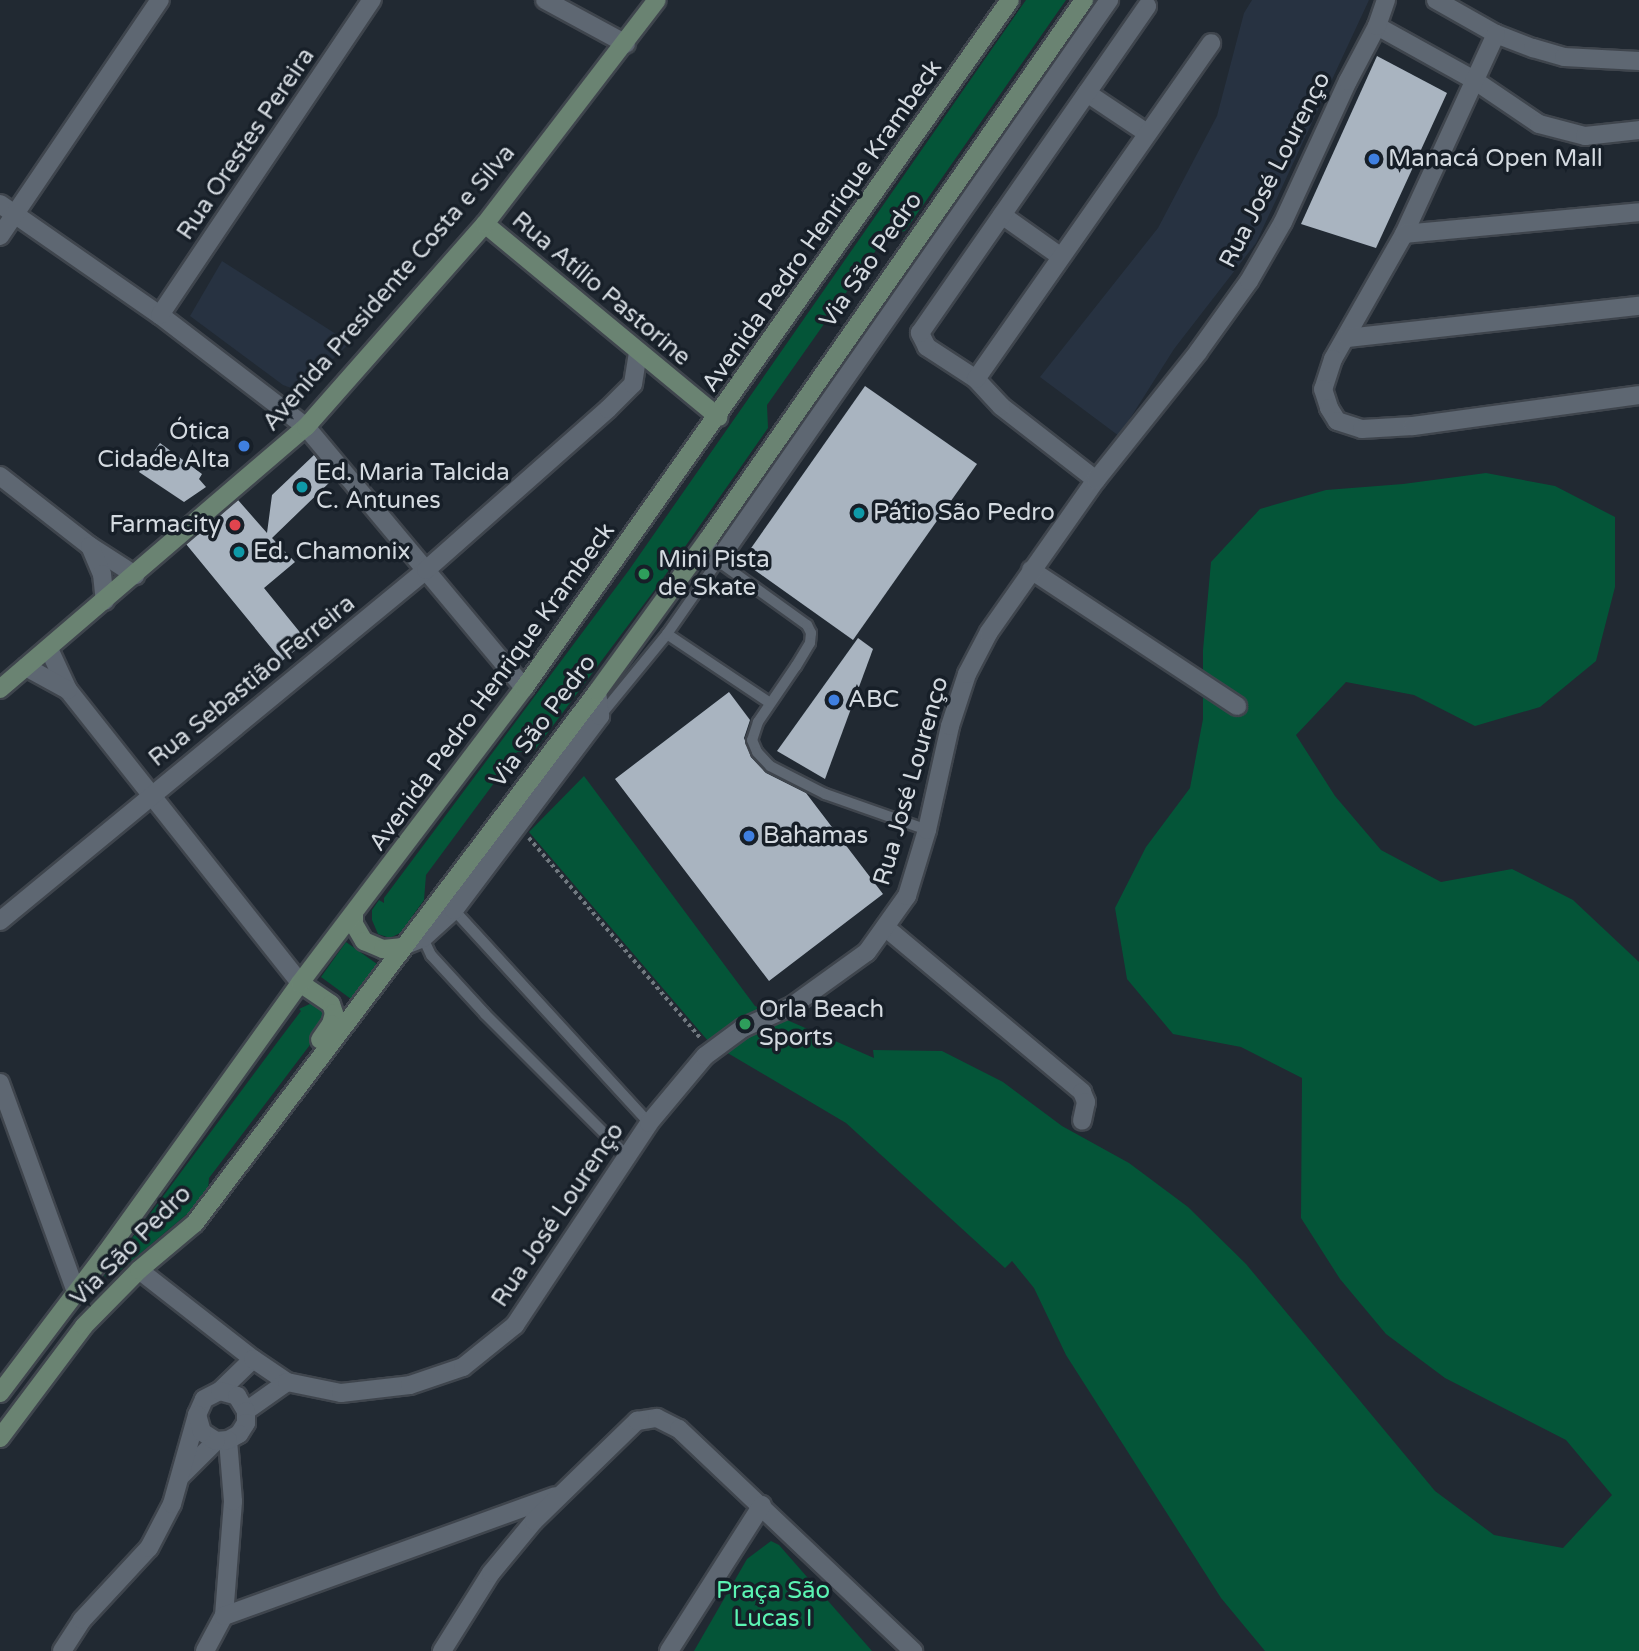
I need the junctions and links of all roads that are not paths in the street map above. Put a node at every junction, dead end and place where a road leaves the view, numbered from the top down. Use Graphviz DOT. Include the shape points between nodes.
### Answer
graph roads {
  1 [pos="160,0"];
  2 [pos="372,0"];
  3 [pos="545,0"];
  4 [pos="657,0"];
  5 [pos="1010,0"];
  6 [pos="1084,0"];
  7 [pos="1109,0"];
  8 [pos="1386,0"];
  9 [pos="1436,0"];
  10 [pos="1147,6"];
  11 [pos="1377,26"];
  12 [pos="1496,34"];
  13 [pos="1211,43"];
  14 [pos="626,44"];
  15 [pos="1639,61"];
  16 [pos="1474,80"];
  17 [pos="1087,93"];
  18 [pos="1639,130"];
  19 [pos="1147,133"];
  20 [pos="8,209"];
  21 [pos="1639,212"];
  22 [pos="1002,215"];
  23 [pos="485,224"];
  24 [pos="1404,234"];
  25 [pos="0,236"];
  26 [pos="1060,256"];
  27 [pos="1639,306"];
  28 [pos="160,315"];
  29 [pos="1347,338"];
  30 [pos="638,352"];
  31 [pos="976,379"];
  32 [pos="1639,396"];
  33 [pos="718,417"];
  34 [pos="306,427"];
  35 [pos="0,476"];
  36 [pos="1096,480"];
  37 [pos="709,538"];
  38 [pos="90,546"];
  39 [pos="718,561"];
  40 [pos="426,570"];
  41 [pos="1031,570"];
  42 [pos="135,575"];
  43 [pos="105,601"];
  44 [pos="667,634"];
  45 [pos="48,649"];
  46 [pos="26,667"];
  47 [pos="524,688"];
  48 [pos="0,689"];
  49 [pos="68,690"];
  50 [pos="597,692"];
  51 [pos="770,703"];
  52 [pos="1237,706"];
  53 [pos="600,716"];
  54 [pos="151,796"];
  55 [pos="927,830"];
  56 [pos="454,910"];
  57 [pos="354,914"];
  58 [pos="0,921"];
  59 [pos="885,927"];
  60 [pos="423,938"];
  61 [pos="401,947"];
  62 [pos="300,983"];
  63 [pos="0,1083"];
  64 [pos="1082,1121"];
  65 [pos="649,1123"];
  66 [pos="627,1156"];
  67 [pos="218,1193"];
  68 [pos="139,1270"];
  69 [pos="76,1292"];
  70 [pos="253,1359"];
  71 [pos="287,1382"];
  72 [pos="220,1391"];
  73 [pos="0,1393"];
  74 [pos="246,1411"];
  75 [pos="197,1415"];
  76 [pos="0,1438"];
  77 [pos="222,1440"];
  78 [pos="179,1478"];
  79 [pos="559,1494"];
  80 [pos="762,1505"];
  81 [pos="224,1616"];
  82 [pos="904,1648"];
  83 [pos="62,1651"];
  84 [pos="205,1651"];
  85 [pos="442,1651"];
  86 [pos="669,1651"];
  1 -- 20 [label="street"];
  2 -- 28 [label="street, Rua Orestes Pereira"];
  3 -- 14 [label="street"];
  4 -- 14 [label="main road, Avenida Presidente Costa e Silva"];
  5 -- 33 [label="main road, Avenida Pedro Henrique Krambeck"];
  6 -- 37 [label="main road, Via São Pedro"];
  7 -- 39 [label="street"];
  8 -- 11 [label="street, Rua José Lourenço"];
  9 -- 12 [label="street"];
  10 -- 17 [label="street"];
  11 -- 16 [label="street"];
  11 -- 36 [label="street, Rua José Lourenço" via="1283,222 1249,281"];
  12 -- 15 [label="street" via="1564,57"];
  12 -- 16 [label="street"];
  13 -- 19 [label="street"];
  14 -- 23 [label="main road, Avenida Presidente Costa e Silva"];
  16 -- 18 [label="street" via="1539,124 1565,133 1585,136"];
  16 -- 24 [label="street"];
  17 -- 19 [label="street"];
  17 -- 22 [label="street"];
  19 -- 26 [label="street"];
  20 -- 25 [label="street"];
  20 -- 28 [label="street"];
  21 -- 24 [label="street"];
  22 -- 26 [label="street"];
  22 -- 31 [label="street" via="920,333 927,347"];
  23 -- 30 [label="main road, Rua Atílio Pastorine"];
  23 -- 34 [label="main road, Avenida Presidente Costa e Silva"];
  24 -- 29 [label="street"];
  26 -- 31 [label="street"];
  27 -- 29 [label="street"];
  28 -- 34 [label="street"];
  29 -- 32 [label="street" via="1333,359 1323,389 1337,421 1362,429"];
  30 -- 33 [label="main road, Rua Atílio Pastorine"];
  30 -- 40 [label="street, Rua Sebastião Ferreira" via="636,376 625,393"];
  31 -- 36 [label="street" via="1016,419"];
  33 -- 47 [label="main road, Avenida Pedro Henrique Krambeck"];
  34 -- 40 [label="street"];
  34 -- 42 [label="main road, Avenida Presidente Costa e Silva"];
  35 -- 38 [label="street"];
  36 -- 41 [label="street, Rua José Lourenço"];
  37 -- 39 [label="lane"];
  37 -- 50 [label="main road, Via São Pedro"];
  38 -- 42 [label="street"];
  38 -- 43 [label="street" via="103,574"];
  39 -- 44 [label="lane"];
  39 -- 51 [label="lane" via="807,625 811,633 810,643"];
  40 -- 47 [label="street"];
  40 -- 54 [label="street, Rua Sebastião Ferreira"];
  41 -- 52 [label="street"];
  41 -- 55 [label="street, Rua José Lourenço" via="967,674 950,726"];
  42 -- 43 [label="main road, Avenida Presidente Costa e Silva"];
  43 -- 45 [label="main road, Avenida Presidente Costa e Silva"];
  44 -- 51 [label="lane"];
  44 -- 53 [label="lane"];
  45 -- 46 [label="main road, Avenida Presidente Costa e Silva"];
  45 -- 49 [label="street"];
  46 -- 48 [label="main road, Avenida Presidente Costa e Silva"];
  46 -- 49 [label="street"];
  47 -- 57 [label="main road, Avenida Pedro Henrique Krambeck"];
  49 -- 54 [label="street"];
  50 -- 53 [label="street"];
  50 -- 61 [label="main road, Via São Pedro"];
  51 -- 55 [label="lane" via="752,740 770,765 825,794"];
  53 -- 56 [label="street"];
  54 -- 58 [label="street, Rua Sebastião Ferreira"];
  54 -- 62 [label="street"];
  55 -- 59 [label="street, Rua José Lourenço" via="907,896"];
  56 -- 60 [label="street"];
  56 -- 65 [label="lane"];
  57 -- 61 [label="main road" via="364,941 383,949"];
  57 -- 62 [label="main road, Avenida Pedro Henrique Krambeck"];
  59 -- 64 [label="street" via="1083,1092"];
  59 -- 65 [label="street, Rua José Lourenço" via="867,952 792,1006 743,1028 711,1052"];
  60 -- 61 [label="street"];
  60 -- 66 [label="lane" via="431,955 485,1014"];
  61 -- 67 [label="main road, Via São Pedro"];
  62 -- 67 [label="main road" via="331,1004 331,1024 222,1174"];
  62 -- 69 [label="main road, Avenida Pedro Henrique Krambeck"];
  63 -- 69 [label="street"];
  65 -- 66 [label="street, Rua José Lourenço"];
  66 -- 71 [label="street, Rua José Lourenço" via="514,1325 463,1367 410,1385 341,1393"];
  67 -- 68 [label="main road, Via São Pedro" via="195,1223"];
  68 -- 70 [label="street"];
  68 -- 76 [label="main road, Via São Pedro" via="84,1326"];
  69 -- 73 [label="main road, Avenida Pedro Henrique Krambeck"];
  70 -- 71 [label="street"];
  70 -- 72 [label="street"];
  71 -- 74 [label="street"];
  72 -- 74 [label="street" via="236,1396"];
  72 -- 75 [label="street" via="204,1399"];
  74 -- 77 [label="street" via="239,1434"];
  75 -- 77 [label="street" via="202,1432"];
  75 -- 78 [label="street"];
  77 -- 78 [label="street"];
  77 -- 81 [label="street" via="233,1501"];
  78 -- 83 [label="street" via="172,1504 149,1549 82,1620"];
  79 -- 80 [label="street" via="637,1421 657,1418 679,1429"];
  79 -- 81 [label="street"];
  79 -- 85 [label="street" via="491,1573"];
  80 -- 82 [label="street"];
  80 -- 86 [label="street"];
  81 -- 84 [label="street"];
}
